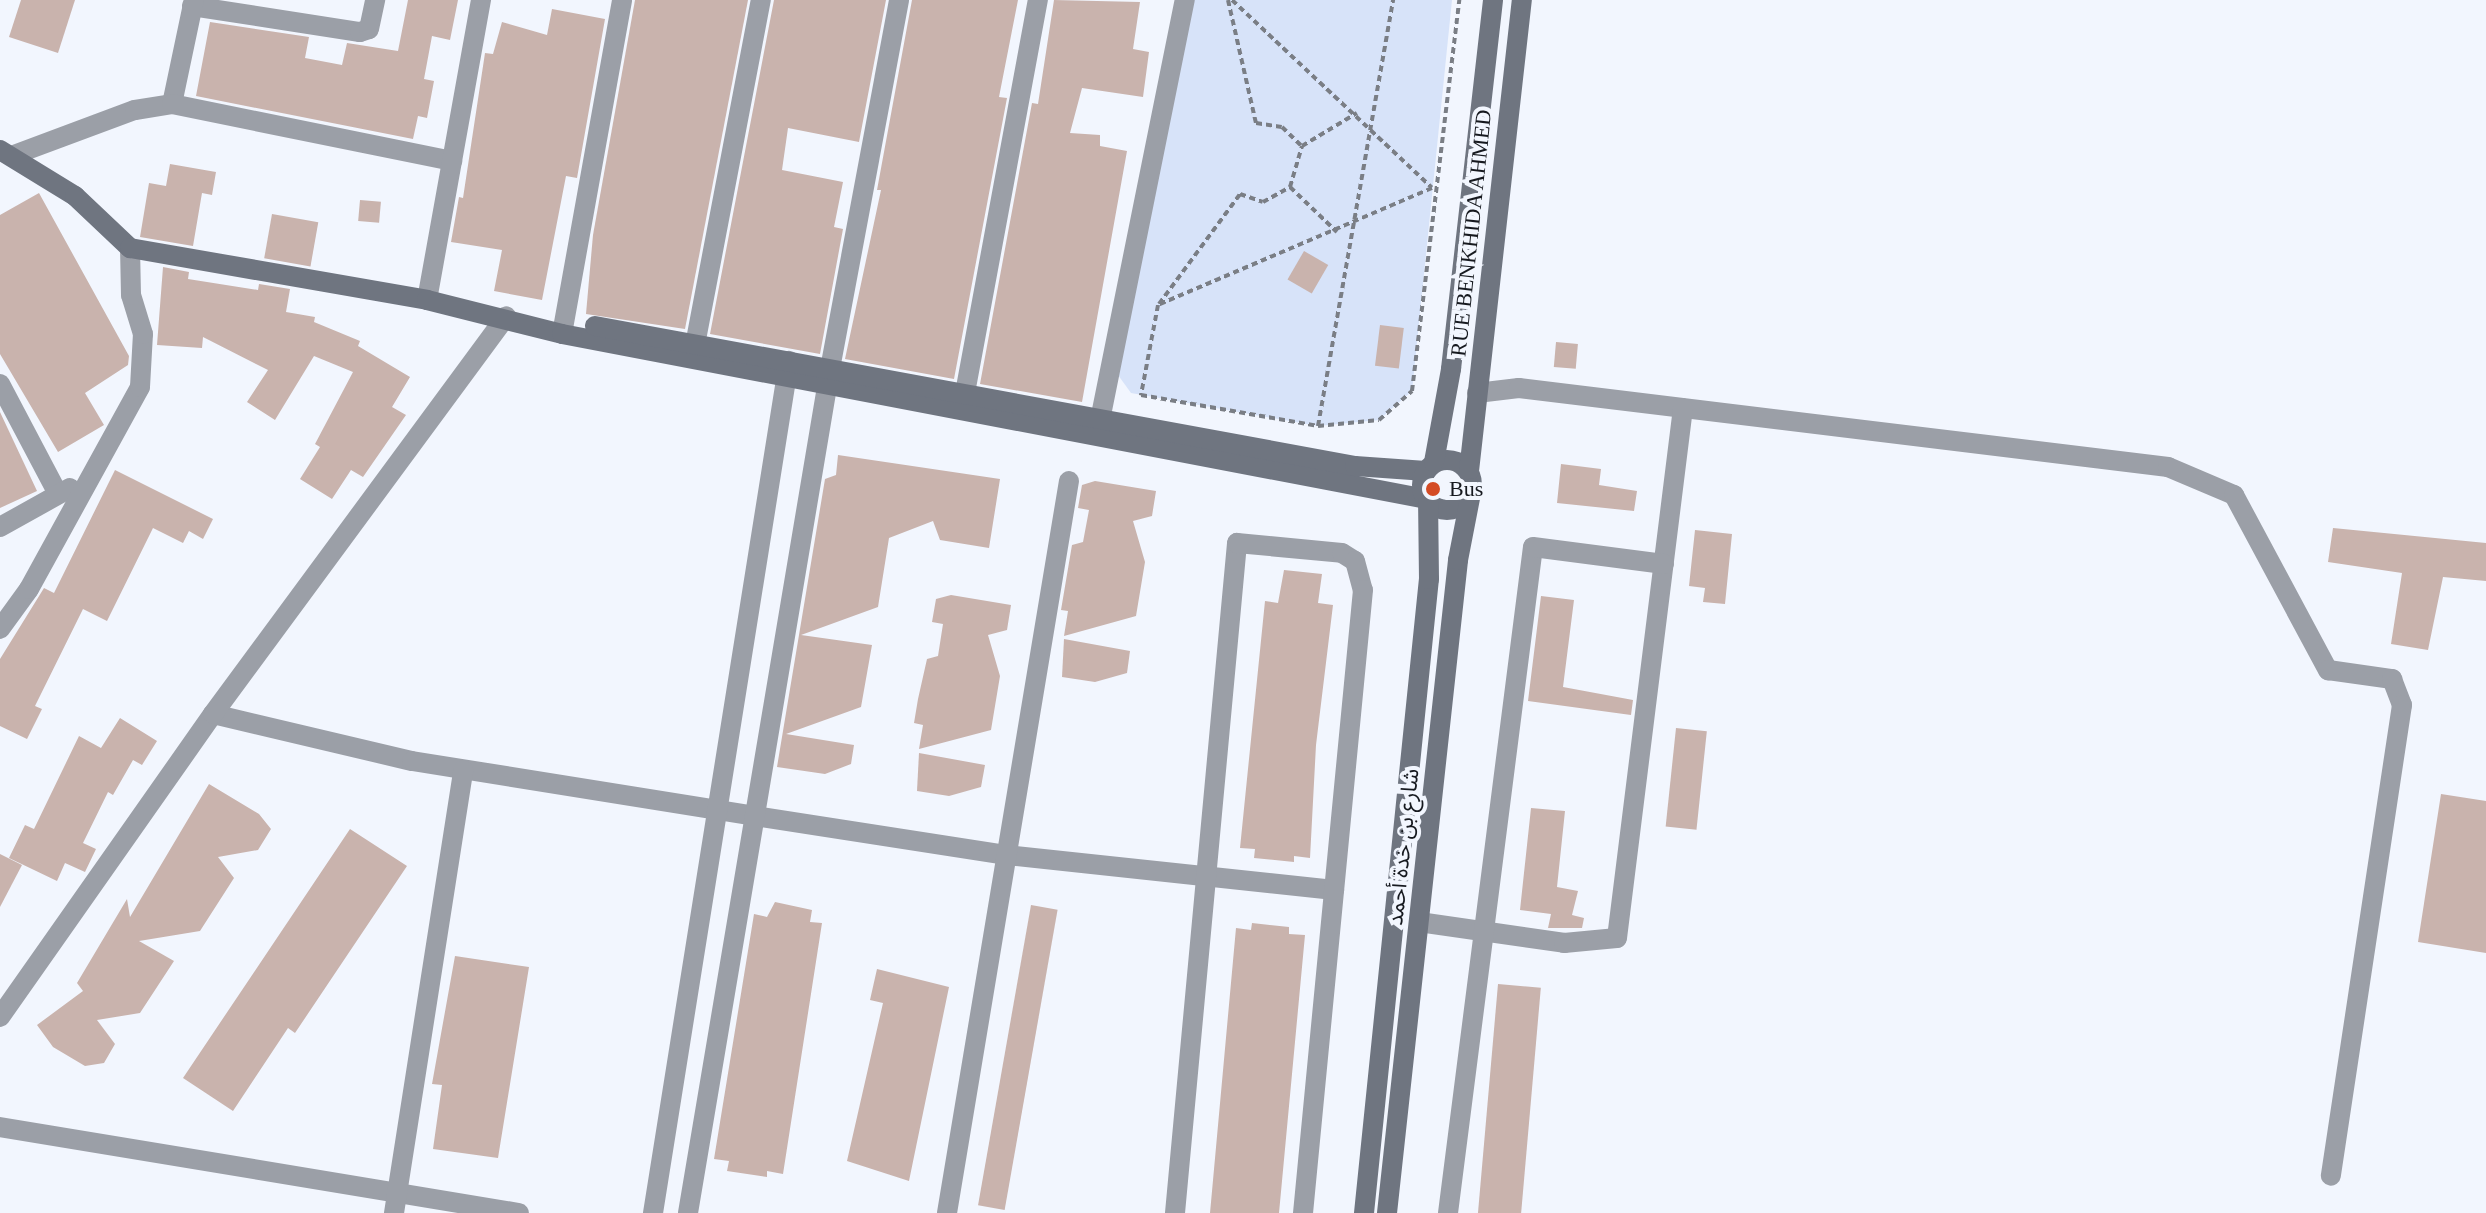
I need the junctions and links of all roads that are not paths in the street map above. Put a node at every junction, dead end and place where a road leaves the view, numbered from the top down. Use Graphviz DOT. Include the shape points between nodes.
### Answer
graph roads {
  1 [pos="375,0"];
  2 [pos="622,0"];
  3 [pos="761,0"];
  4 [pos="899,0"];
  5 [pos="1038,0"];
  6 [pos="1185,0"];
  7 [pos="1493,0"];
  8 [pos="1522,0"];
  9 [pos="482,2"];
  10 [pos="193,3"];
  11 [pos="172,104"];
  12 [pos="5,153"];
  13 [pos="452,161"];
  14 [pos="130,248"];
  15 [pos="427,300"];
  16 [pos="506,316"];
  17 [pos="563,327"];
  18 [pos="695,345"];
  19 [pos="716,356"];
  20 [pos="788,370"];
  21 [pos="829,377"];
  22 [pos="0,384"];
  23 [pos="965,393"];
  24 [pos="1477,393"];
  25 [pos="1683,408"];
  26 [pos="1099,427"];
  27 [pos="1430,467"];
  28 [pos="98,470"];
  29 [pos="1471,479"];
  30 [pos="1069,481"];
  31 [pos="58,494"];
  32 [pos="1427,500"];
  33 [pos="0,527"];
  34 [pos="1664,564"];
  35 [pos="0,629"];
  36 [pos="213,714"];
  37 [pos="463,770"];
  38 [pos="718,810"];
  39 [pos="755,816"];
  40 [pos="1007,855"];
  41 [pos="1206,876"];
  42 [pos="1334,890"];
  43 [pos="1419,922"];
  44 [pos="1482,934"];
  45 [pos="0,1017"];
  46 [pos="0,1127"];
  47 [pos="2331,1176"];
  48 [pos="396,1203"];
  49 [pos="519,1213"];
  50 [pos="653,1213"];
  51 [pos="688,1213"];
  52 [pos="947,1213"];
  53 [pos="1175,1213"];
  54 [pos="1303,1213"];
  55 [pos="1364,1213"];
  56 [pos="1387,1213"];
  57 [pos="1448,1213"];
  1 -- 10 [label="street" via="369,29 360,32"];
  2 -- 17 [label="street"];
  3 -- 18 [label="street"];
  4 -- 21 [label="street"];
  5 -- 23 [label="street"];
  6 -- 26 [label="street"];
  7 -- 27 [label="main road" via="1451,369"];
  8 -- 24 [label="main road, RUE BENKHIDA AHMED"];
  9 -- 13 [label="street"];
  10 -- 11 [label="street"];
  11 -- 12 [label="street" via="135,110"];
  11 -- 13 [label="street"];
  12 -- 14 [label="main road" via="75,196"];
  13 -- 15 [label="street"];
  14 -- 15 [label="main road"];
  14 -- 28 [label="street" via="131,295 143,334 140,387"];
  15 -- 16 [label="main road"];
  16 -- 17 [label="main road"];
  16 -- 36 [label="street"];
  17 -- 18 [label="main road"];
  17 -- 19 [label="main road"];
  18 -- 19 [label="main road"];
  19 -- 20 [label="main road"];
  20 -- 21 [label="main road"];
  20 -- 38 [label="street"];
  21 -- 23 [label="main road"];
  21 -- 26 [label="main road"];
  21 -- 39 [label="street"];
  22 -- 31 [label="street"];
  23 -- 26 [label="main road"];
  24 -- 25 [label="street" via="1519,388"];
  24 -- 29 [label="main road, RUE BENKHIDA AHMED"];
  25 -- 34 [label="street"];
  25 -- 47 [label="street" via="2168,467 2234,495 2328,670 2392,679 2402,705"];
  26 -- 27 [label="main road" via="1355,466"];
  26 -- 32 [label="main road"];
  27 -- 29 [label="main road" via="1449,459"];
  27 -- 32 [label="main road" via="1422,484"];
  28 -- 31 [label="street"];
  28 -- 35 [label="street"];
  29 -- 32 [label="main road" via="1459,507 1443,510"];
  29 -- 43 [label="main road, شارع بن خدة أحمد"];
  30 -- 40 [label="street"];
  31 -- 33 [label="street"];
  32 -- 55 [label="main road" via="1429,579"];
  34 -- 44 [label="street" via="1617,938 1564,943"];
  34 -- 44 [label="street" via="1533,547"];
  36 -- 37 [label="street"];
  36 -- 45 [label="street"];
  37 -- 38 [label="street"];
  37 -- 48 [label="street"];
  38 -- 39 [label="street"];
  38 -- 50 [label="street"];
  39 -- 40 [label="street"];
  39 -- 51 [label="street"];
  40 -- 41 [label="street"];
  40 -- 52 [label="street"];
  41 -- 42 [label="street"];
  41 -- 42 [label="street" via="1237,543 1302,547 1342,553 1355,561 1363,590"];
  41 -- 53 [label="street"];
  42 -- 54 [label="street"];
  43 -- 44 [label="street"];
  43 -- 56 [label="main road, شارع بن خدة أحمد"];
  44 -- 57 [label="street"];
  46 -- 48 [label="street"];
  48 -- 49 [label="street"];
}
